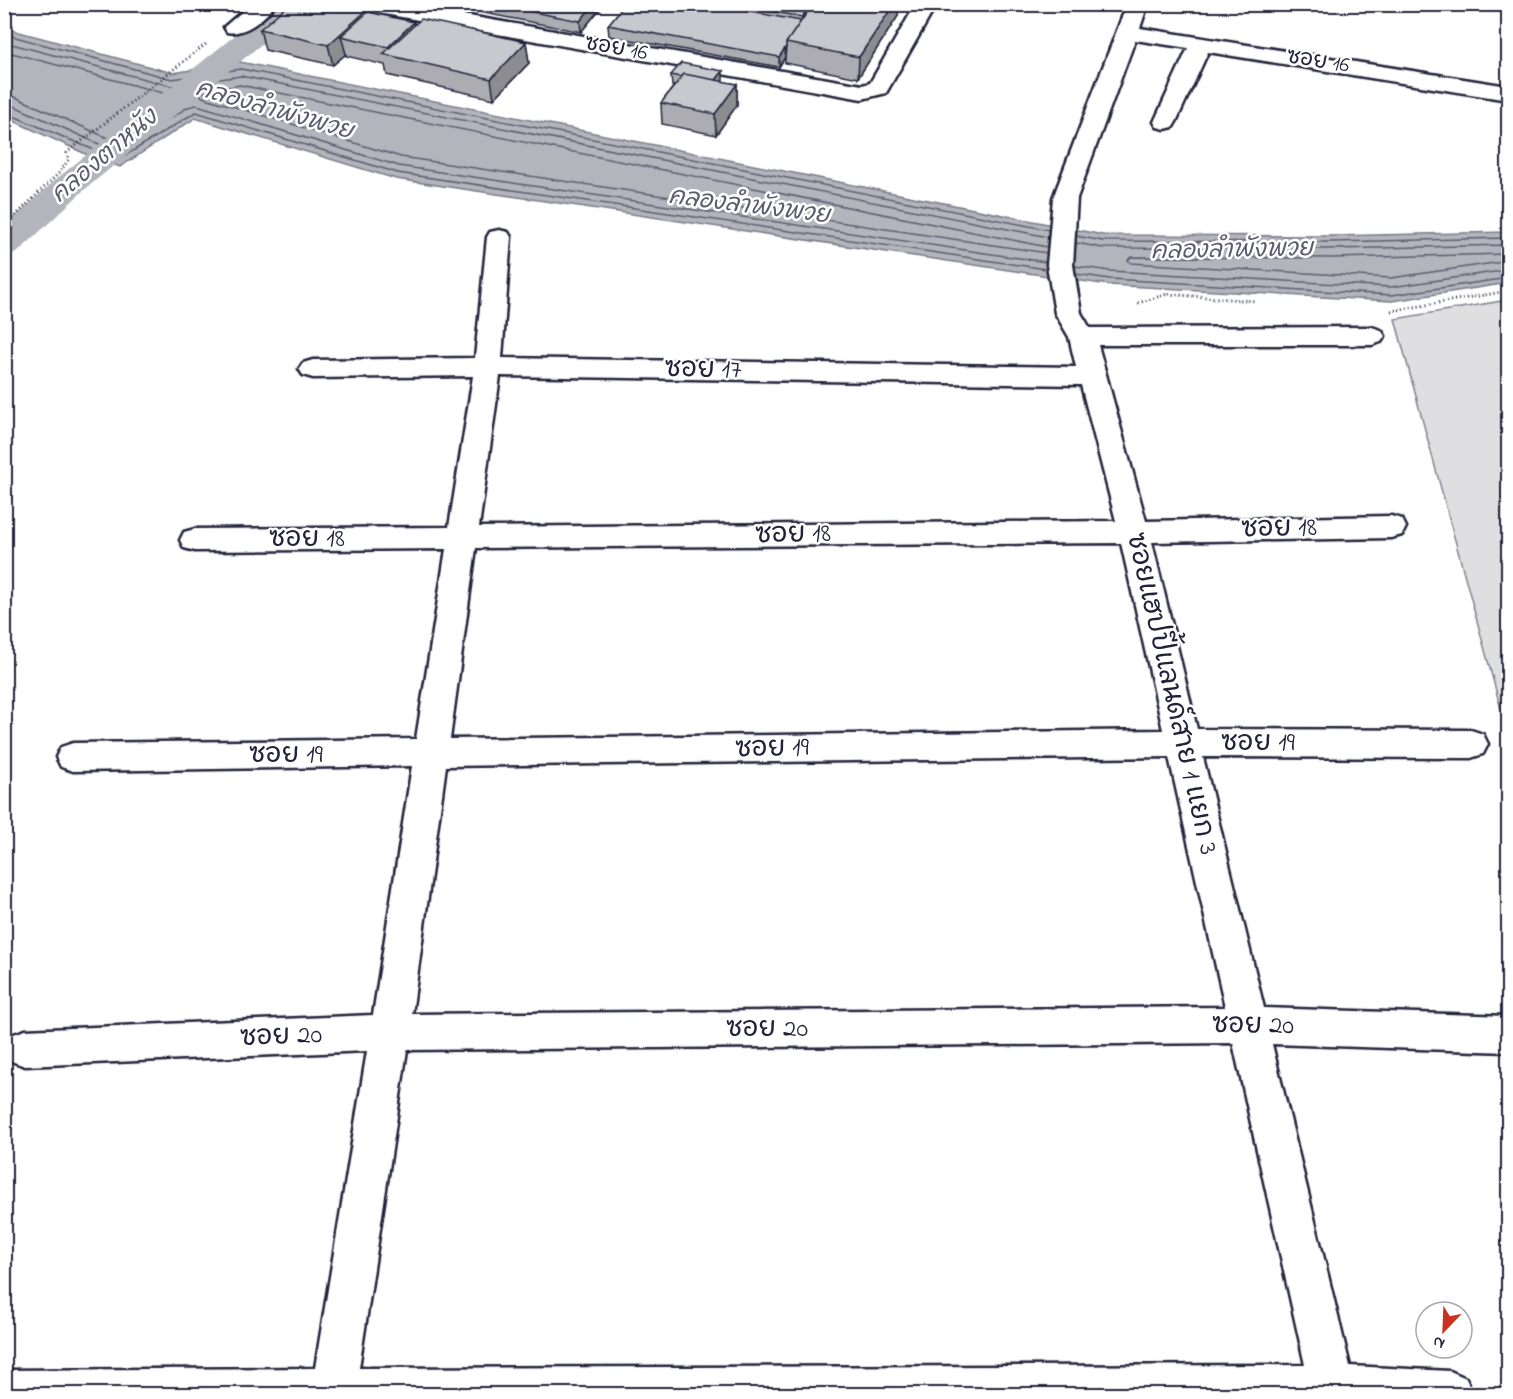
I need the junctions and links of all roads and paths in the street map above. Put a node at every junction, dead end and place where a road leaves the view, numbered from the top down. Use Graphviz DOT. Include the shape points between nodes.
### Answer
graph roads {
  1 [pos="264,4"];
  2 [pos="362,4"];
  3 [pos="927,4"];
  4 [pos="1138,4"];
  5 [pos="235,27"];
  6 [pos="1127,32"];
  7 [pos="1201,44"];
  8 [pos="177,66"];
  9 [pos="1509,93"];
  10 [pos="1165,122"];
  11 [pos="4,227"];
  12 [pos="499,237"];
  13 [pos="1075,325"];
  14 [pos="1372,336"];
  15 [pos="488,367"];
  16 [pos="314,369"];
  17 [pos="1093,376"];
  18 [pos="1391,527"];
  19 [pos="1134,532"];
  20 [pos="462,538"];
  21 [pos="195,540"];
  22 [pos="1182,743"];
  23 [pos="1471,744"];
  24 [pos="432,754"];
  25 [pos="73,757"];
  26 [pos="1249,1025"];
  27 [pos="390,1032"];
  28 [pos="1509,1034"];
  29 [pos="25,1048"];
  30 [pos="1333,1391"];
  31 [pos="4,1392"];
  32 [pos="333,1393"];
  33 [pos="1450,1395"];
  1 -- 5 [label="street"];
  2 -- 3 [label="street, ซอย 16" via="862,92 882,83"];
  4 -- 6 [label="street, ซอยแฮปปี้แลนด์สาย 1 แยก 3"];
  6 -- 7 [label="street, ซอย 16"];
  6 -- 13 [label="street, ซอยแฮปปี้แลนด์สาย 1 แยก 3" via="1065,198 1060,265"];
  7 -- 9 [label="street, ซอย 16"];
  7 -- 10 [label="street"];
  8 -- 11 [label="path" via="69,151 69,159 60,172"];
  12 -- 15 [label="street"];
  13 -- 14 [label="street"];
  13 -- 17 [label="street, ซอยแฮปปี้แลนด์สาย 1 แยก 3"];
  15 -- 16 [label="street, ซอย 17"];
  15 -- 17 [label="street, ซอย 17"];
  15 -- 20 [label="street"];
  17 -- 19 [label="street, ซอยแฮปปี้แลนด์สาย 1 แยก 3"];
  18 -- 19 [label="street, ซอย 18"];
  19 -- 20 [label="street, ซอย 18"];
  19 -- 22 [label="street, ซอยแฮปปี้แลนด์สาย 1 แยก 3"];
  20 -- 21 [label="street, ซอย 18"];
  20 -- 24 [label="street"];
  22 -- 23 [label="street, ซอย 19"];
  22 -- 24 [label="street, ซอย 19"];
  22 -- 26 [label="street, ซอยแฮปปี้แลนด์สาย 1 แยก 3"];
  24 -- 25 [label="street, ซอย 19"];
  24 -- 27 [label="street"];
  26 -- 27 [label="street, ซอย 20"];
  26 -- 28 [label="street, ซอย 20"];
  26 -- 30 [label="street, ซอยแฮปปี้แลนด์สาย 1 แยก 3"];
  27 -- 29 [label="street, ซอย 20"];
  27 -- 32 [label="street"];
  30 -- 32 [label="street"];
  30 -- 33 [label="street"];
  31 -- 32 [label="street"];
}
